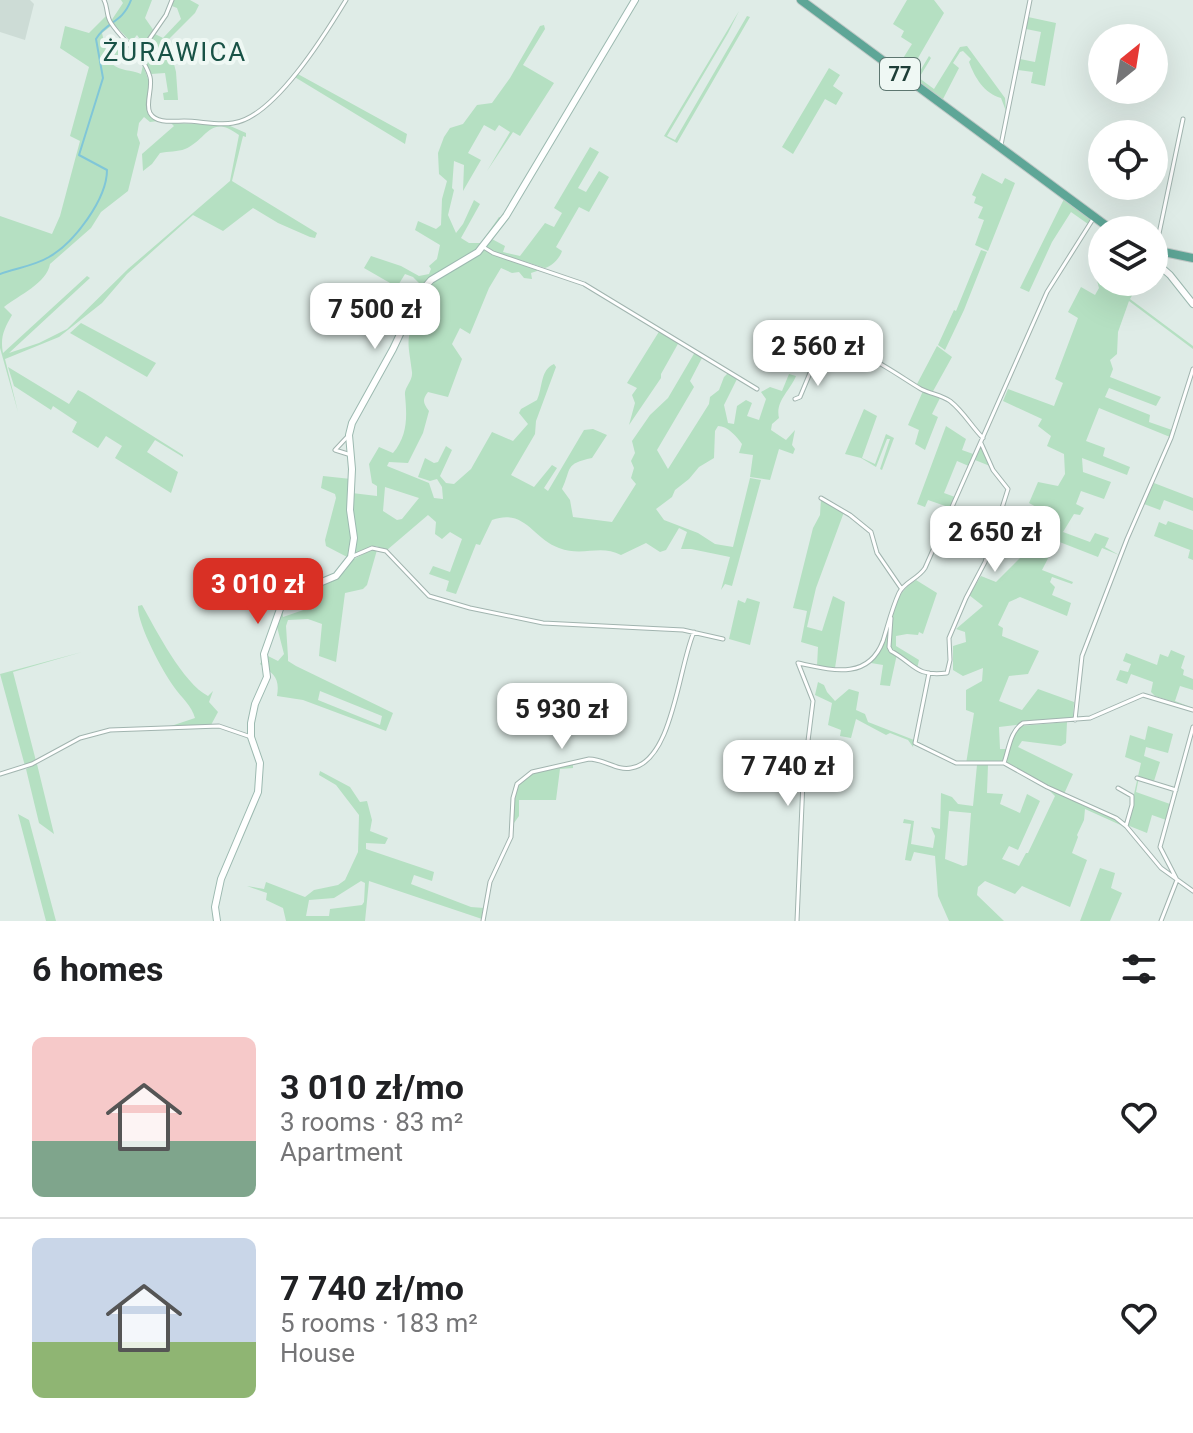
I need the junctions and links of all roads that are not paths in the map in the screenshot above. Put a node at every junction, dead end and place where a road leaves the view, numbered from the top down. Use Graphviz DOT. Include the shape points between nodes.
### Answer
graph roads {
  1 [pos="104,0"];
  2 [pos="172,0"];
  3 [pos="346,0"];
  4 [pos="635,0"];
  5 [pos="801,0"];
  6 [pos="1030,0"];
  7 [pos="139,54"];
  8 [pos="1183,119"];
  9 [pos="1000,147"];
  10 [pos="1091,216"];
  11 [pos="1163,216"];
  12 [pos="1088,227"];
  13 [pos="483,246"];
  14 [pos="1168,253"];
  15 [pos="1193,258"];
  16 [pos="1168,276"];
  17 [pos="1193,304"];
  18 [pos="1193,369"];
  19 [pos="757,389"];
  20 [pos="795,399"];
  21 [pos="349,435"];
  22 [pos="982,441"];
  23 [pos="351,455"];
  24 [pos="821,498"];
  25 [pos="351,557"];
  26 [pos="901,588"];
  27 [pos="891,614"];
  28 [pos="694,632"];
  29 [pos="723,639"];
  30 [pos="929,673"];
  31 [pos="1193,710"];
  32 [pos="1075,720"];
  33 [pos="1193,727"];
  34 [pos="251,737"];
  35 [pos="1004,763"];
  36 [pos="0,774"];
  37 [pos="1137,778"];
  38 [pos="1118,788"];
  39 [pos="1176,790"];
  40 [pos="1126,826"];
  41 [pos="1177,880"];
  42 [pos="1193,891"];
  43 [pos="217,921"];
  44 [pos="483,921"];
  45 [pos="797,921"];
  46 [pos="1161,921"];
  1 -- 7 [label="street" via="112,24"];
  2 -- 7 [label="street"];
  3 -- 7 [label="street" via="313,53 272,101 238,122 154,117 149,110 151,82"];
  4 -- 13 [label="street"];
  5 -- 9 [label="main road, 77"];
  6 -- 9 [label="street"];
  8 -- 11 [label="street"];
  9 -- 10 [label="main road, 77"];
  12 -- 22 [label="street" via="1047,292"];
  13 -- 19 [label="street" via="584,284"];
  13 -- 21 [label="street" via="422,290"];
  14 -- 15 [label="main road"];
  16 -- 17 [label="street"];
  18 -- 32 [label="street" via="1171,438 1082,656"];
  20 -- 22 [label="street" via="815,361 826,350 845,348 948,400"];
  21 -- 23 [label="street"];
  21 -- 23 [label="street" via="335,450"];
  22 -- 26 [label="street" via="925,568"];
  22 -- 30 [label="street" via="993,470 1008,489 985,562 949,638 949,670"];
  23 -- 25 [label="street"];
  24 -- 26 [label="street" via="871,532 877,553"];
  25 -- 28 [label="street" via="372,548 386,551 427,594 470,608 543,623"];
  25 -- 34 [label="street" via="332,579 285,599 264,654 267,677 253,709"];
  26 -- 27 [label="street"];
  27 -- 30 [label="street" via="891,651 910,668"];
  27 -- 45 [label="street" via="879,649 865,666 839,670 798,663 813,701 803,781"];
  28 -- 29 [label="street"];
  28 -- 44 [label="street" via="671,717 647,761 625,769 589,759 532,772 517,784 511,837 490,882"];
  30 -- 35 [label="street" via="915,743 956,763"];
  31 -- 32 [label="street" via="1143,695"];
  32 -- 35 [label="street" via="1019,725"];
  33 -- 39 [label="street"];
  34 -- 36 [label="street" via="219,726 110,730"];
  34 -- 43 [label="street" via="259,759 258,792 221,879"];
  35 -- 40 [label="street"];
  37 -- 39 [label="street"];
  38 -- 40 [label="street" via="1132,796"];
  39 -- 41 [label="street" via="1160,847"];
  40 -- 41 [label="street"];
  41 -- 42 [label="street"];
  41 -- 46 [label="street"];
}
